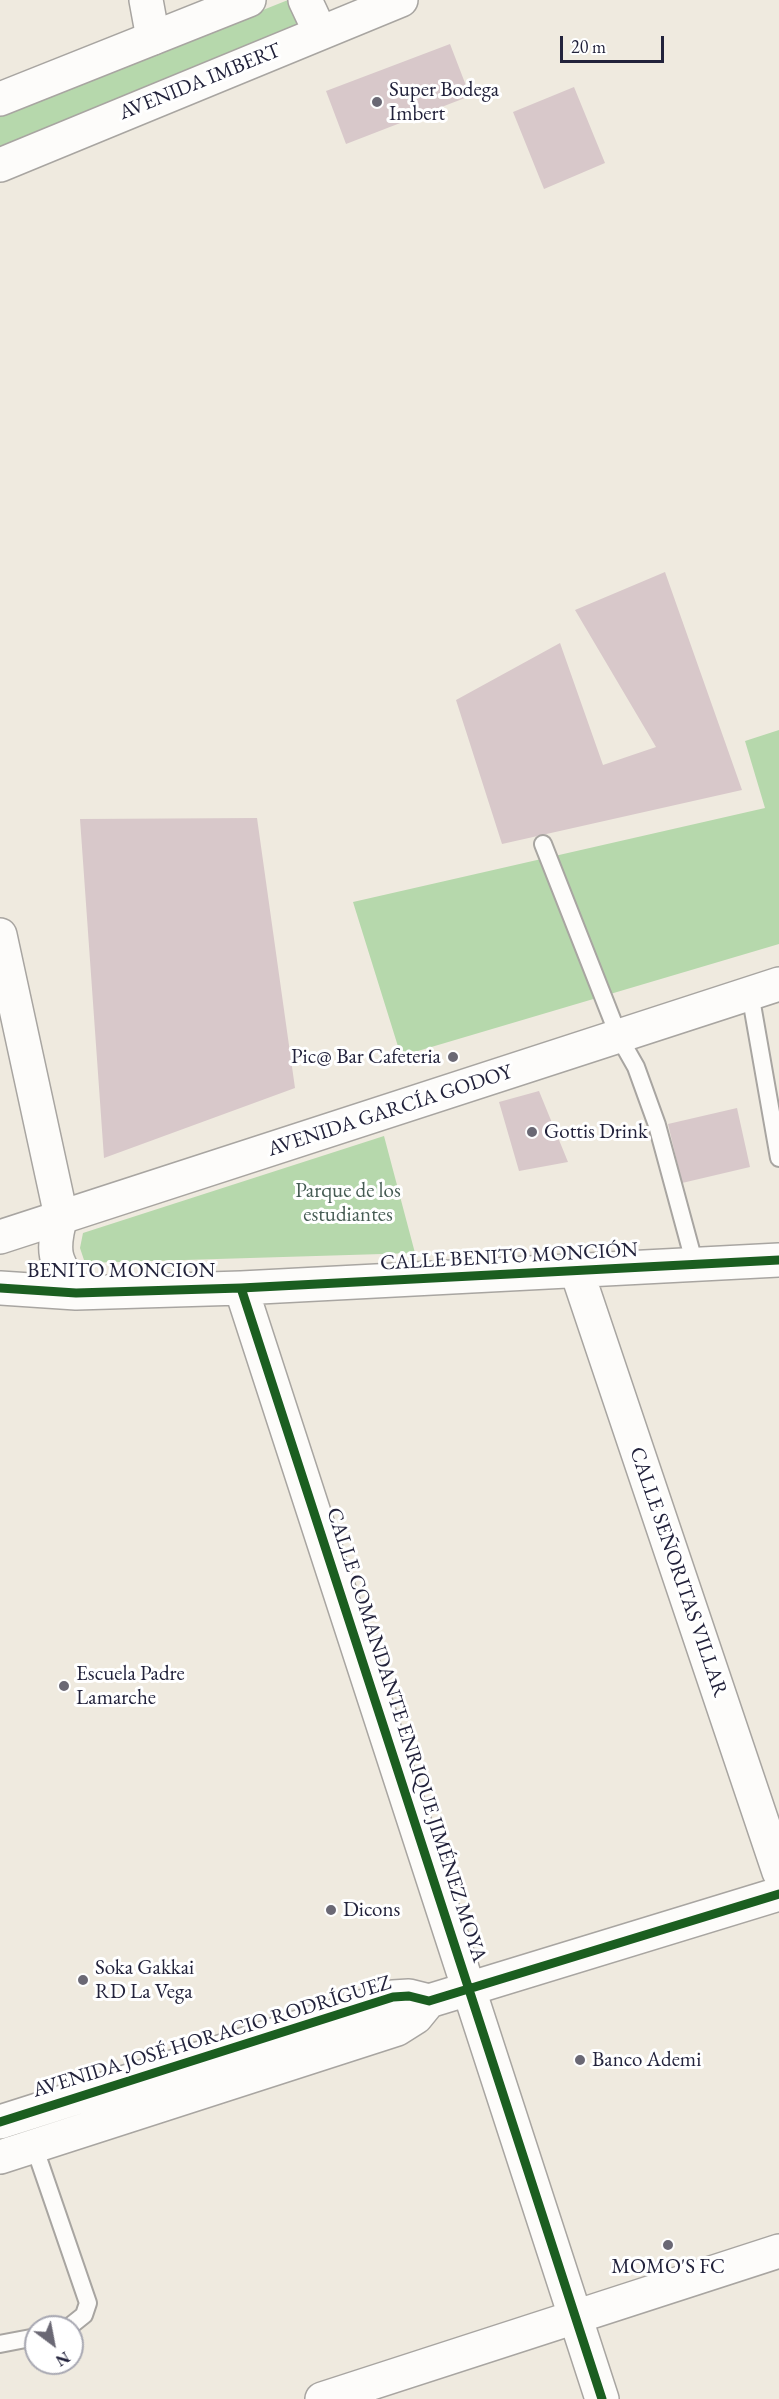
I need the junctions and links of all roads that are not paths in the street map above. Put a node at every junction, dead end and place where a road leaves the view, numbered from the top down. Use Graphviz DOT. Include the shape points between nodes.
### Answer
graph roads {
  1 [pos="147,0"];
  2 [pos="249,0"];
  3 [pos="305,0"];
  4 [pos="401,0"];
  5 [pos="320,32"];
  6 [pos="153,38"];
  7 [pos="0,99"];
  8 [pos="0,165"];
  9 [pos="543,844"];
  10 [pos="0,935"];
  11 [pos="765,988"];
  12 [pos="619,1037"];
  13 [pos="779,1158"];
  14 [pos="61,1216"];
  15 [pos="0,1237"];
  16 [pos="779,1260"];
  17 [pos="695,1265"];
  18 [pos="577,1272"];
  19 [pos="0,1288"];
  20 [pos="241,1288"];
  21 [pos="76,1293"];
  22 [pos="779,1872"];
  23 [pos="779,1894"];
  24 [pos="470,1990"];
  25 [pos="429,2001"];
  26 [pos="0,2121"];
  27 [pos="34,2146"];
  28 [pos="0,2157"];
  29 [pos="779,2251"];
  30 [pos="84,2316"];
  31 [pos="574,2317"];
  32 [pos="24,2339"];
  33 [pos="0,2344"];
  34 [pos="322,2399"];
  35 [pos="602,2399"];
  1 -- 6 [label="street"];
  2 -- 6 [label="street"];
  3 -- 5 [label="street"];
  4 -- 5 [label="street, AVENIDA IMBERT"];
  5 -- 8 [label="street, AVENIDA IMBERT"];
  6 -- 7 [label="street"];
  9 -- 12 [label="lane"];
  10 -- 14 [label="street"];
  11 -- 12 [label="street, AVENIDA GARCÍA GODOY"];
  11 -- 13 [label="lane"];
  12 -- 14 [label="street, AVENIDA GARCÍA GODOY"];
  12 -- 17 [label="lane" via="636,1067 657,1125"];
  14 -- 15 [label="street, AVENIDA GARCÍA GODOY"];
  14 -- 21 [label="street" via="54,1243 58,1264"];
  16 -- 17 [label="street, CALLE BENITO MONCIÓN"];
  17 -- 18 [label="street, CALLE BENITO MONCIÓN"];
  18 -- 20 [label="street, CALLE BENITO MONCIÓN"];
  18 -- 22 [label="street, CALLE SEÑORITAS VILLAR"];
  19 -- 21 [label="street, BENITO MONCION"];
  20 -- 21 [label="street, BENITO MONCION"];
  20 -- 24 [label="street, CALLE COMANDANTE ENRIQUE JIMÉNEZ MOYA"];
  23 -- 24 [label="street, AVENIDA JOSÉ HORACIO RODRÍGUEZ"];
  24 -- 25 [label="street, AVENIDA JOSÉ HORACIO RODRÍGUEZ"];
  24 -- 31 [label="street, CALLE COMANDANTE ENRIQUE JIMÉNEZ MOYA"];
  25 -- 26 [label="street, AVENIDA JOSÉ HORACIO RODRÍGUEZ" via="393,1997"];
  25 -- 27 [label="street, AVENIDA JOSÉ HORACIO RODRÍGUEZ" via="416,2017 397,2029"];
  27 -- 28 [label="street, AVENIDA JOSÉ HORACIO RODRÍGUEZ"];
  27 -- 30 [label="lane" via="88,2302"];
  29 -- 31 [label="street"];
  31 -- 34 [label="street"];
  31 -- 35 [label="street, CALLE COMANDANTE ENRIQUE JIMÉNEZ MOYA"];
  32 -- 33 [label="lane"];
}
